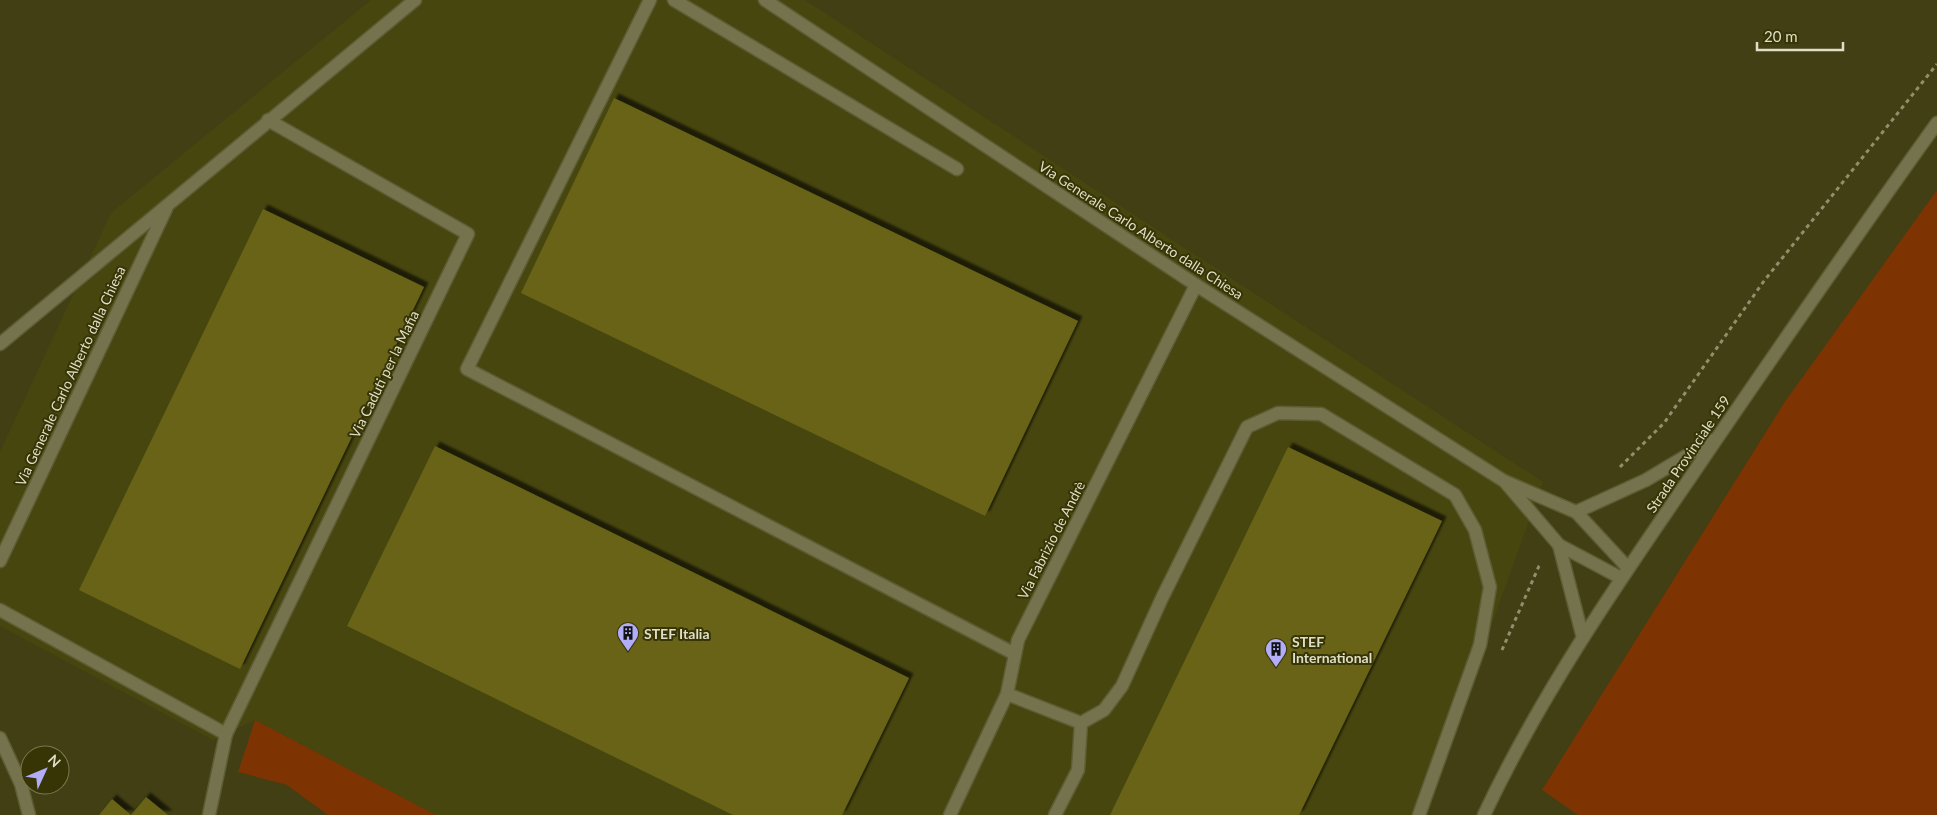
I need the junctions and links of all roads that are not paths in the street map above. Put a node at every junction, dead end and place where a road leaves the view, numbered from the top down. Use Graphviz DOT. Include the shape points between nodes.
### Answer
graph roads {
  1 [pos="415,0"];
  2 [pos="650,0"];
  3 [pos="674,0"];
  4 [pos="765,0"];
  5 [pos="268,120"];
  6 [pos="1937,123"];
  7 [pos="957,169"];
  8 [pos="168,204"];
  9 [pos="1196,285"];
  10 [pos="0,344"];
  11 [pos="1717,437"];
  12 [pos="1504,481"];
  13 [pos="1576,512"];
  14 [pos="1559,545"];
  15 [pos="0,561"];
  16 [pos="1625,573"];
  17 [pos="0,610"];
  18 [pos="1584,638"];
  19 [pos="1015,654"];
  20 [pos="1007,694"];
  21 [pos="1081,723"];
  22 [pos="226,734"];
  23 [pos="0,738"];
  24 [pos="29,815"];
  25 [pos="209,815"];
  26 [pos="950,815"];
  27 [pos="1055,815"];
  28 [pos="1418,815"];
  29 [pos="1484,815"];
  1 -- 5 [label="street, Via Generale Carlo Alberto dalla Chiesa"];
  2 -- 19 [label="street" via="467,369"];
  3 -- 7 [label="street"];
  4 -- 9 [label="street, Via Generale Carlo Alberto dalla Chiesa"];
  5 -- 8 [label="street, Via Generale Carlo Alberto dalla Chiesa"];
  5 -- 22 [label="street, Via Caduti per la Mafia" via="468,234"];
  6 -- 11 [label="street, Strada Provinciale 159"];
  8 -- 10 [label="street, Via Generale Carlo Alberto dalla Chiesa"];
  8 -- 15 [label="street, Via Generale Carlo Alberto dalla Chiesa"];
  9 -- 12 [label="street, Via Generale Carlo Alberto dalla Chiesa"];
  9 -- 19 [label="street, Via Fabrizio de Andrè" via="1018,640"];
  11 -- 13 [label="street" via="1646,480"];
  11 -- 16 [label="street, Strada Provinciale 159"];
  12 -- 13 [label="street"];
  12 -- 14 [label="street"];
  13 -- 16 [label="street"];
  14 -- 16 [label="street"];
  14 -- 18 [label="street"];
  16 -- 18 [label="street, Strada Provinciale 159"];
  17 -- 22 [label="street"];
  18 -- 29 [label="street, Strada Provinciale 159" via="1508,764"];
  19 -- 20 [label="street, Via Fabrizio de Andrè"];
  20 -- 21 [label="street"];
  20 -- 26 [label="street, Via Fabrizio de Andrè"];
  21 -- 27 [label="street" via="1078,770"];
  21 -- 28 [label="street" via="1104,710 1122,686 1246,427 1278,413 1321,414 1455,495 1475,530 1490,587 1480,645"];
  22 -- 25 [label="street"];
  23 -- 24 [label="street" via="21,784"];
}
